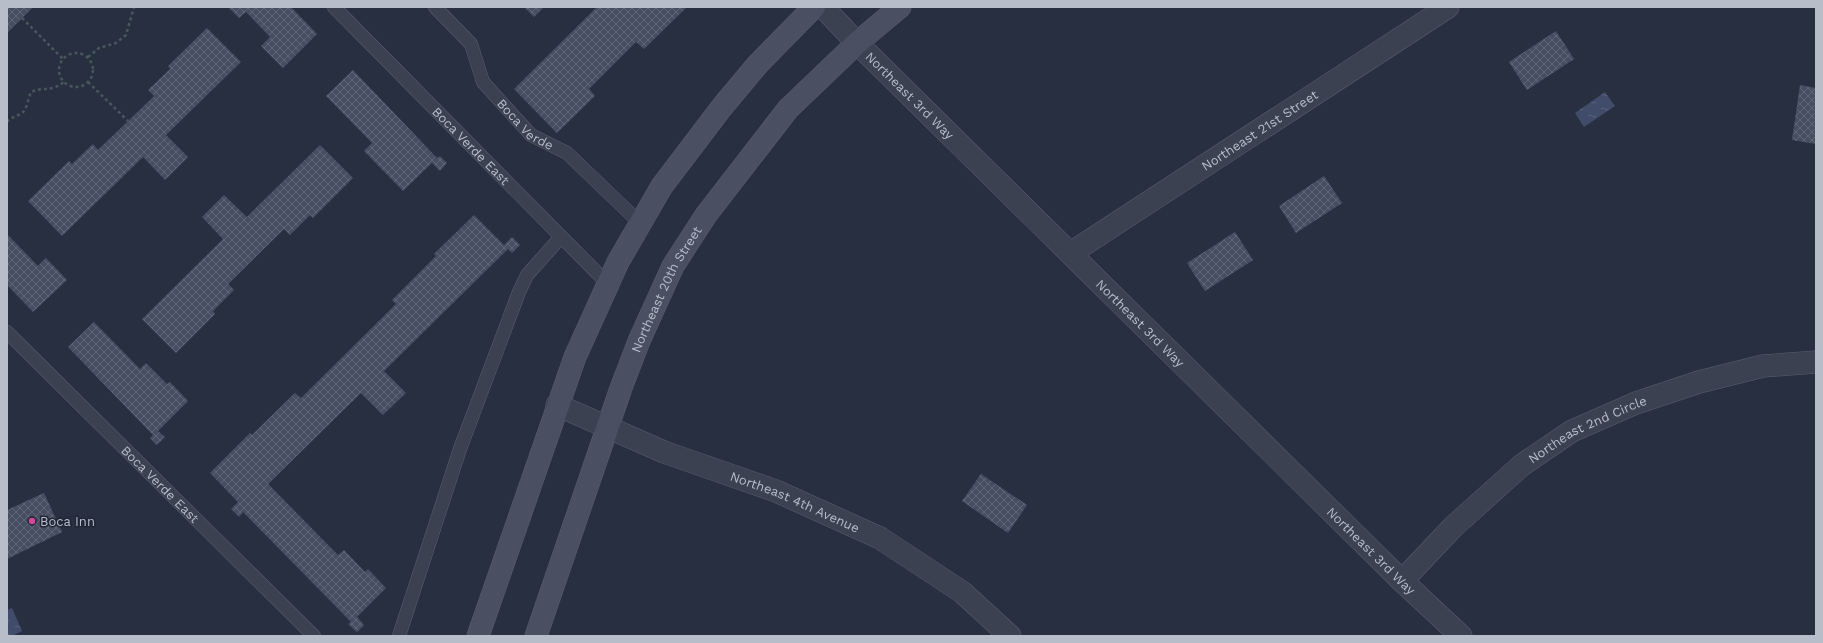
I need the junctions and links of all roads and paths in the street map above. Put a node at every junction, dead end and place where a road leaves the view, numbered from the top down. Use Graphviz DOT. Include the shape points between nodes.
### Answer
graph roads {
  1 [pos="134,7"];
  2 [pos="334,7"];
  3 [pos="435,7"];
  4 [pos="814,7"];
  5 [pos="823,7"];
  6 [pos="900,7"];
  7 [pos="1448,7"];
  8 [pos="22,18"];
  9 [pos="857,42"];
  10 [pos="88,57"];
  11 [pos="63,58"];
  12 [pos="64,82"];
  13 [pos="88,82"];
  14 [pos="128,121"];
  15 [pos="7,122"];
  16 [pos="640,223"];
  17 [pos="561,238"];
  18 [pos="1071,253"];
  19 [pos="608,284"];
  20 [pos="7,332"];
  21 [pos="1816,362"];
  22 [pos="557,404"];
  23 [pos="608,428"];
  24 [pos="1402,581"];
  25 [pos="314,636"];
  26 [pos="399,636"];
  27 [pos="478,636"];
  28 [pos="536,636"];
  29 [pos="1010,636"];
  30 [pos="1461,636"];
  1 -- 10 [label="path" via="126,35 116,43 99,48"];
  2 -- 17 [label="lane, Boca Verde East"];
  3 -- 16 [label="lane, Boca Verde" via="471,44 483,82 531,135 567,153"];
  4 -- 16 [label="street" via="758,64 722,107 662,186"];
  5 -- 9 [label="street, Northeast 3rd Way"];
  6 -- 9 [label="street, Northeast 20th Street"];
  7 -- 18 [label="street, Northeast 21st Street"];
  8 -- 11 [label="path"];
  9 -- 18 [label="street, Northeast 3rd Way"];
  9 -- 23 [label="street, Northeast 20th Street" via="788,109 706,214 673,266 642,334"];
  10 -- 11 [label="path" via="78,53"];
  10 -- 13 [label="path" via="93,66"];
  11 -- 12 [label="path" via="58,68"];
  12 -- 13 [label="path" via="74,87"];
  12 -- 15 [label="path" via="50,90 37,89 31,92 25,110"];
  13 -- 14 [label="path"];
  16 -- 19 [label="street"];
  17 -- 19 [label="lane, Boca Verde East"];
  17 -- 26 [label="lane" via="527,275 519,292 460,449"];
  18 -- 24 [label="street, Northeast 3rd Way"];
  19 -- 22 [label="street"];
  20 -- 25 [label="lane, Boca Verde East"];
  21 -- 24 [label="street, Northeast 2nd Circle" via="1763,366 1699,382 1636,403 1572,431 1522,464 1453,527"];
  22 -- 23 [label="street, Northeast 4th Avenue"];
  22 -- 27 [label="street"];
  23 -- 28 [label="street, Northeast 20th Street"];
  23 -- 29 [label="street, Northeast 4th Avenue" via="664,452 776,492 880,538 962,592"];
  24 -- 30 [label="street, Northeast 3rd Way"];
}
